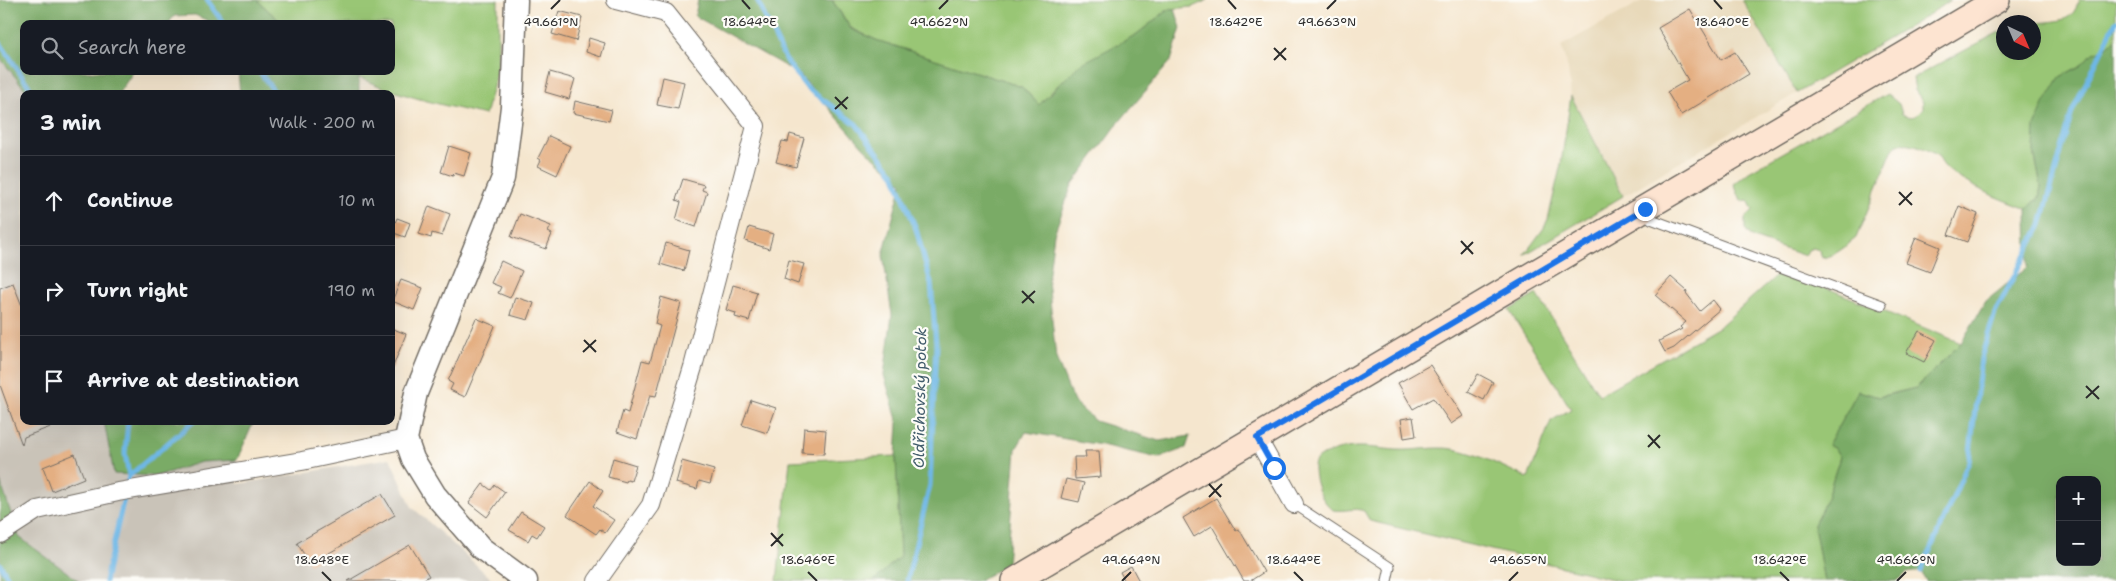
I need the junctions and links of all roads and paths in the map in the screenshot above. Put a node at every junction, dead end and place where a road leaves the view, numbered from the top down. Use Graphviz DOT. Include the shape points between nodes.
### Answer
graph roads {
  1 [pos="516,0"];
  2 [pos="616,0"];
  3 [pos="1997,0"];
  4 [pos="1645,209"];
  5 [pos="1882,306"];
  6 [pos="1257,438"];
  7 [pos="406,439"];
  8 [pos="1294,504"];
  9 [pos="2,532"];
  10 [pos="526,581"];
  11 [pos="597,581"];
  12 [pos="1014,581"];
  13 [pos="1387,581"];
  1 -- 7 [label="street" via="512,107 503,178 416,394"];
  2 -- 11 [label="street" via="666,13 756,126 693,367 651,505"];
  3 -- 4 [label="main road"];
  4 -- 5 [label="lane" via="1651,219"];
  4 -- 6 [label="main road"];
  6 -- 8 [label="street"];
  6 -- 12 [label="main road"];
  7 -- 9 [label="street" via="37,510"];
  7 -- 10 [label="street" via="412,459 435,495 481,548"];
  8 -- 13 [label="lane" via="1390,567"];
}
